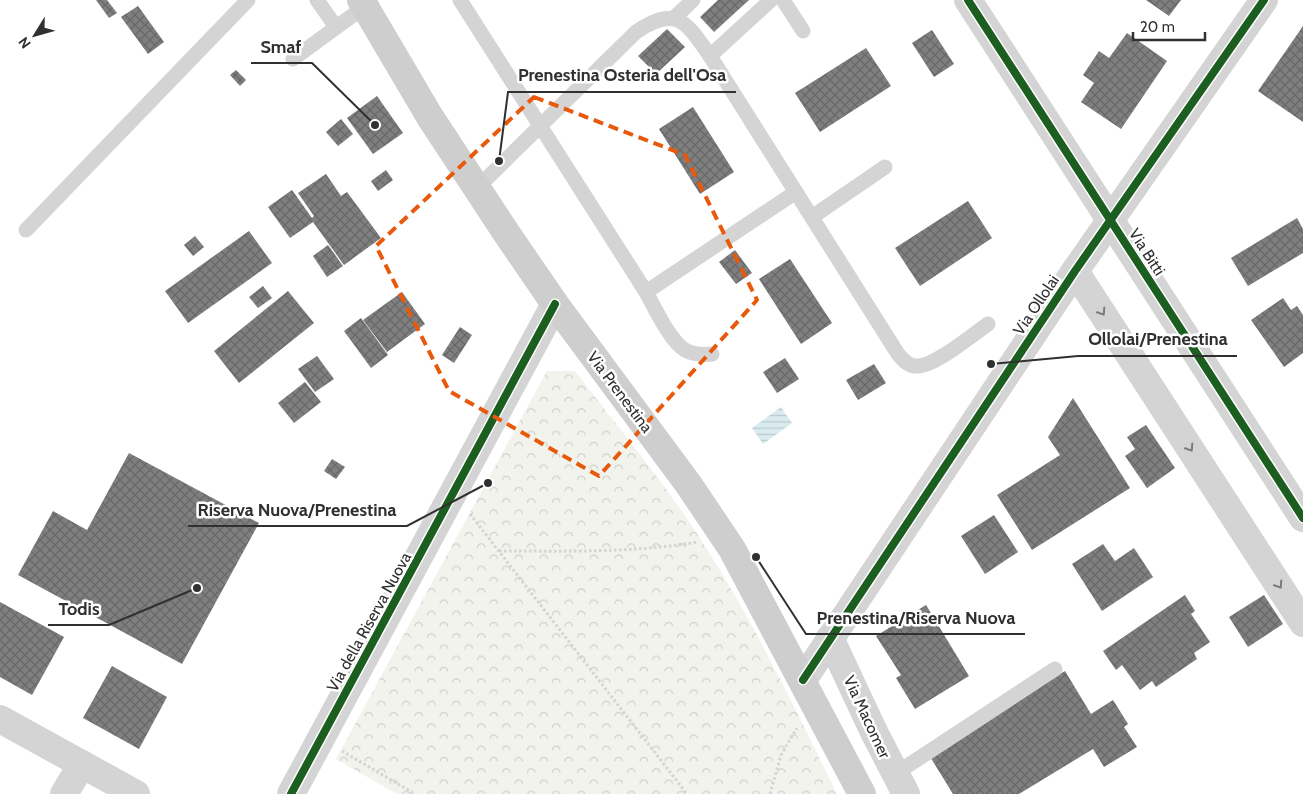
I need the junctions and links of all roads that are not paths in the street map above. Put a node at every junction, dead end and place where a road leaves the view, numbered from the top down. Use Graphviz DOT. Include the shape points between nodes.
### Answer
graph roads {
  1 [pos="248,0"];
  2 [pos="318,0"];
  3 [pos="460,0"];
  4 [pos="693,0"];
  5 [pos="771,0"];
  6 [pos="782,0"];
  7 [pos="968,0"];
  8 [pos="1264,0"];
  9 [pos="362,3"];
  10 [pos="674,18"];
  11 [pos="336,27"];
  12 [pos="803,31"];
  13 [pos="710,56"];
  14 [pos="293,59"];
  15 [pos="540,126"];
  16 [pos="885,167"];
  17 [pos="476,189"];
  18 [pos="796,192"];
  19 [pos="812,218"];
  20 [pos="1110,221"];
  21 [pos="26,230"];
  22 [pos="1075,271"];
  23 [pos="646,292"];
  24 [pos="555,304"];
  25 [pos="988,324"];
  26 [pos="712,354"];
  27 [pos="1303,518"];
  28 [pos="1303,622"];
  29 [pos="830,638"];
  30 [pos="1054,669"];
  31 [pos="808,690"];
  32 [pos="0,719"];
  33 [pos="82,764"];
  34 [pos="900,784"];
  35 [pos="64,794"];
  36 [pos="136,794"];
  37 [pos="291,794"];
  38 [pos="862,794"];
  1 -- 21 [label="lane"];
  2 -- 11 [label="lane"];
  3 -- 15 [label="lane"];
  4 -- 10 [label="lane"];
  5 -- 13 [label="lane"];
  6 -- 12 [label="lane"];
  7 -- 20 [label="street, Via Bitti"];
  8 -- 20 [label="street, Via Ollolai"];
  9 -- 11 [label="lane"];
  9 -- 17 [label="main road, Via Prenestina"];
  10 -- 13 [label="lane" via="693,32"];
  10 -- 15 [label="lane" via="654,21 636,32"];
  11 -- 14 [label="lane"];
  13 -- 18 [label="lane"];
  15 -- 17 [label="lane"];
  15 -- 23 [label="lane"];
  16 -- 19 [label="lane"];
  17 -- 24 [label="main road, Via Prenestina"];
  18 -- 19 [label="lane"];
  18 -- 23 [label="lane"];
  19 -- 25 [label="lane" via="905,362 916,367 930,364"];
  20 -- 22 [label="street, Via Ollolai"];
  20 -- 27 [label="street, Via Bitti"];
  22 -- 28 [label="street, one-way"];
  22 -- 29 [label="street, Via Ollolai"];
  23 -- 26 [label="lane" via="678,344 694,353"];
  24 -- 31 [label="main road, Via Prenestina" via="725,537"];
  24 -- 37 [label="street, Via della Riserva Nuova"];
  29 -- 31 [label="street, Via Ollolai"];
  29 -- 34 [label="street, Via Macomer"];
  30 -- 34 [label="lane"];
  31 -- 38 [label="main road, Via Prenestina"];
  32 -- 33 [label="street"];
  33 -- 35 [label="street"];
  33 -- 36 [label="street"];
}
